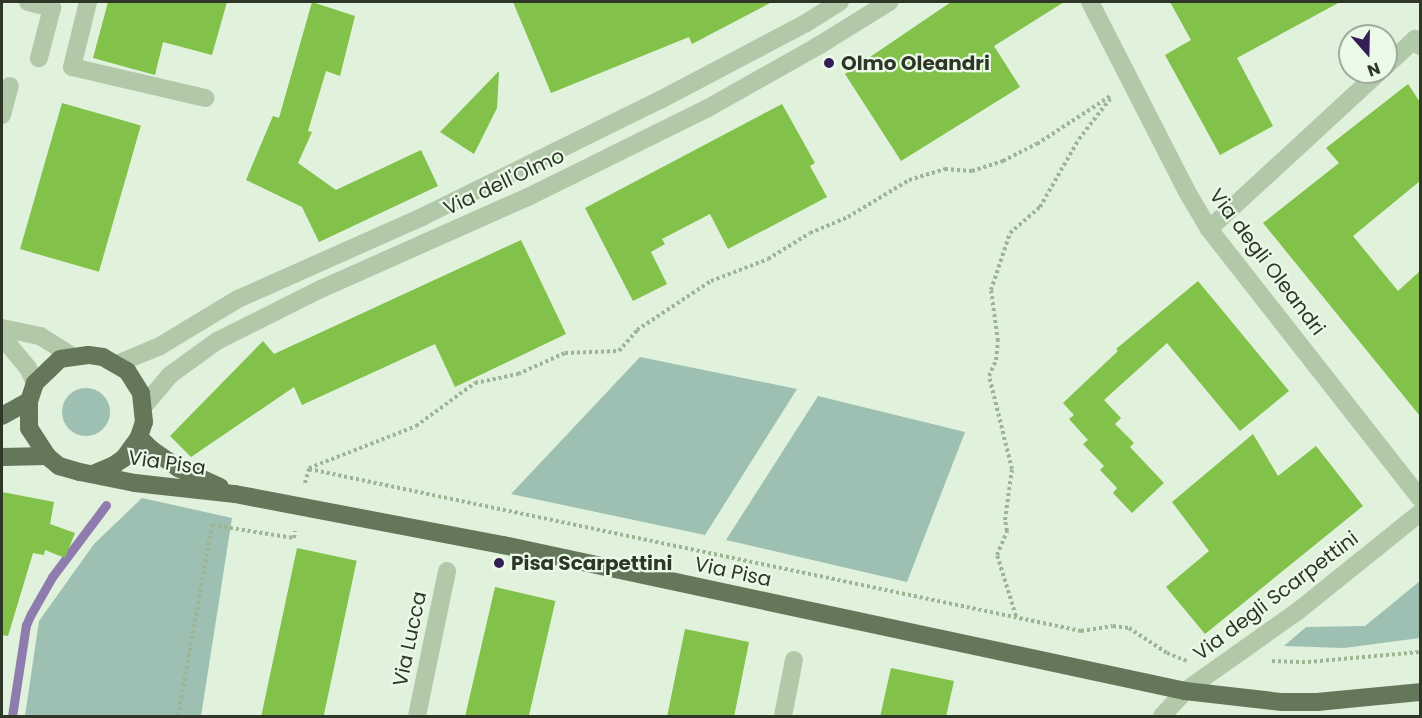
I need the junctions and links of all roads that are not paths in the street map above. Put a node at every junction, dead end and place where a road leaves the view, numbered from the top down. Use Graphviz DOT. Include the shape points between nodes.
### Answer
graph roads {
  1 [pos="28,2"];
  2 [pos="87,2"];
  3 [pos="840,2"];
  4 [pos="890,2"];
  5 [pos="1090,2"];
  6 [pos="1420,46"];
  7 [pos="1398,55"];
  8 [pos="39,58"];
  9 [pos="1366,84"];
  10 [pos="10,86"];
  11 [pos="205,98"];
  12 [pos="2,115"];
  13 [pos="1209,229"];
  14 [pos="2,328"];
  15 [pos="2,337"];
  16 [pos="72,356"];
  17 [pos="117,364"];
  18 [pos="35,383"];
  19 [pos="28,401"];
  20 [pos="144,406"];
  21 [pos="2,416"];
  22 [pos="140,437"];
  23 [pos="47,456"];
  24 [pos="2,457"];
  25 [pos="93,474"];
  26 [pos="235,494"];
  27 [pos="1420,498"];
  28 [pos="1420,513"];
  29 [pos="447,571"];
  30 [pos="794,660"];
  31 [pos="1185,692"];
  32 [pos="1420,692"];
  33 [pos="417,717"];
  34 [pos="783,717"];
  35 [pos="1162,717"];
  1 -- 8 [label="street" via="52,8"];
  2 -- 11 [label="street" via="72,67"];
  3 -- 17 [label="street, Via dell'Olmo" via="662,99 424,216 238,299 160,346"];
  4 -- 20 [label="street, Via dell'Olmo" via="708,108 528,197 321,289 217,341 170,375"];
  5 -- 13 [label="street, Via degli Oleandri" via="1185,190"];
  6 -- 7 [label="street" via="1415,39"];
  9 -- 13 [label="street"];
  10 -- 12 [label="street"];
  13 -- 27 [label="street, Via degli Oleandri"];
  14 -- 16 [label="street" via="40,336"];
  15 -- 18 [label="street" via="28,368"];
  16 -- 17 [label="main road" via="103,357"];
  16 -- 18 [label="main road" via="60,359"];
  17 -- 20 [label="main road" via="135,382"];
  18 -- 19 [label="main road"];
  19 -- 21 [label="main road"];
  19 -- 23 [label="main road" via="29,428"];
  20 -- 22 [label="main road"];
  22 -- 25 [label="main road" via="124,458"];
  22 -- 26 [label="main road, Via Pisa" via="178,468"];
  23 -- 24 [label="main road"];
  23 -- 25 [label="main road" via="59,466"];
  25 -- 26 [label="main road, Via Pisa" via="135,483"];
  26 -- 31 [label="main road, Via Pisa" via="503,545"];
  28 -- 31 [label="street, Via degli Scarpettini"];
  29 -- 33 [label="street, Via Lucca"];
  30 -- 34 [label="street"];
  31 -- 32 [label="main road, Via Pisa" via="1282,702"];
  31 -- 35 [label="street, Via degli Scarpettini"];
}
